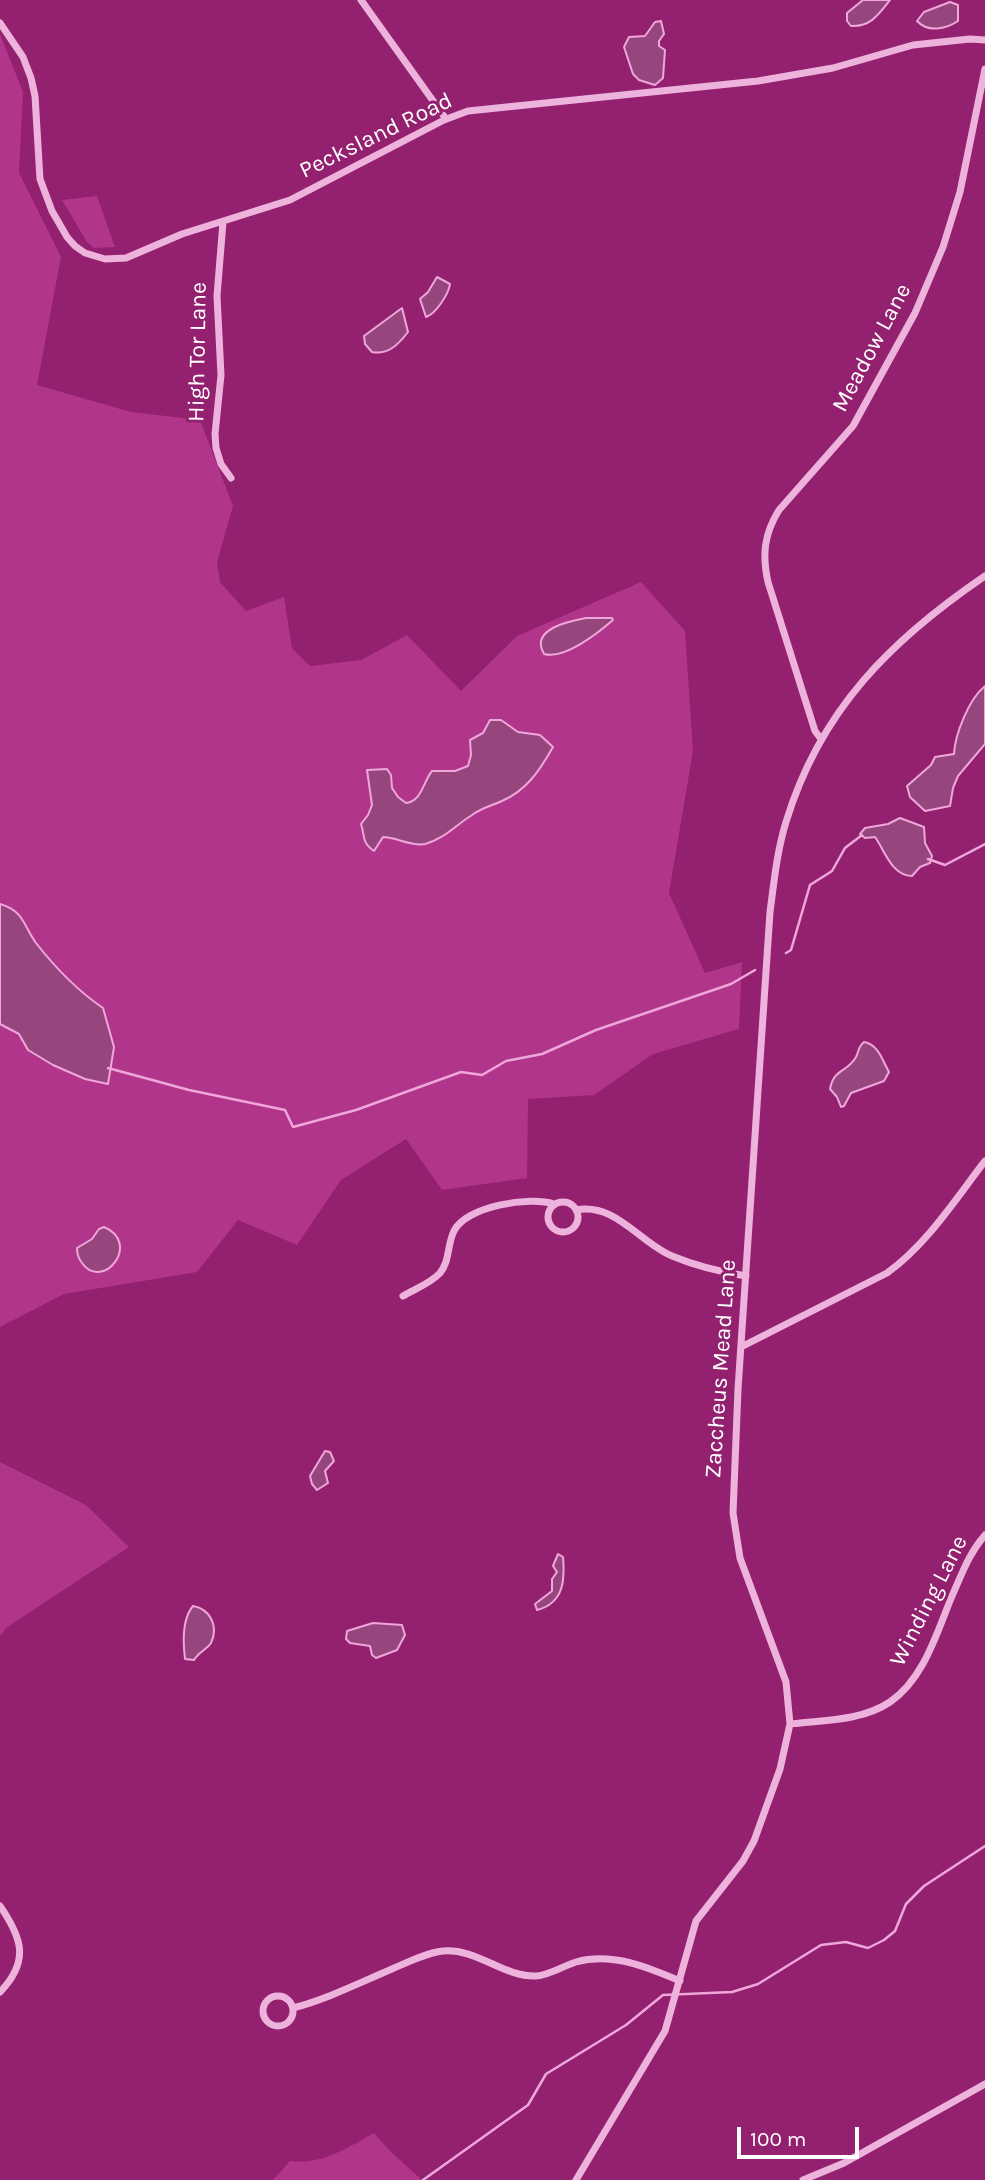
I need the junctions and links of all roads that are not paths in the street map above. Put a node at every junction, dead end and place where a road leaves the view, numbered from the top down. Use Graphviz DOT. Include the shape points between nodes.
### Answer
graph roads {
  1 [pos="361,0"];
  2 [pos="0,23"];
  3 [pos="985,40"];
  4 [pos="985,68"];
  5 [pos="446,119"];
  6 [pos="223,222"];
  7 [pos="231,478"];
  8 [pos="985,576"];
  9 [pos="821,739"];
  10 [pos="985,1161"];
  11 [pos="555,1204"];
  12 [pos="576,1210"];
  13 [pos="746,1276"];
  14 [pos="403,1296"];
  15 [pos="741,1347"];
  16 [pos="985,1535"];
  17 [pos="790,1724"];
  18 [pos="0,1906"];
  19 [pos="679,1984"];
  20 [pos="0,1992"];
  21 [pos="293,2008"];
  22 [pos="985,2084"];
  23 [pos="576,2180"];
  24 [pos="803,2180"];
  1 -- 5 [label="street"];
  2 -- 6 [label="street, Pecksland Road" via="31,78 43,189 60,227 75,246 95,257 126,258"];
  3 -- 5 [label="street, Pecksland Road" via="913,45 833,68 758,80 485,109"];
  4 -- 9 [label="street, Meadow Lane" via="960,192 915,313 853,426 779,510 765,538 768,583"];
  5 -- 6 [label="street, Pecksland Road" via="290,200"];
  6 -- 7 [label="street, High Tor Lane" via="217,296 221,375 215,435 221,464"];
  8 -- 9 [label="street, Zaccheus Mead Lane" via="895,645"];
  9 -- 13 [label="street, Zaccheus Mead Lane" via="785,823 776,869"];
  10 -- 15 [label="street" via="901,1263"];
  11 -- 12 [label="street" via="564,1202"];
  11 -- 12 [label="street" via="548,1220 555,1230 567,1231 576,1224"];
  11 -- 14 [label="street" via="536,1200 512,1203 462,1222 454,1229 439,1275"];
  12 -- 13 [label="street" via="591,1208 610,1215 670,1255"];
  13 -- 15 [label="street, Zaccheus Mead Lane"];
  15 -- 17 [label="street, Zaccheus Mead Lane" via="733,1481 735,1535 786,1682"];
  16 -- 17 [label="street, Winding Lane" via="973,1548 932,1646 902,1691 860,1714"];
  17 -- 19 [label="street, Zaccheus Mead Lane" via="780,1769 754,1841 696,1921"];
  18 -- 20 [label="street" via="18,1936 21,1951 15,1973"];
  19 -- 21 [label="street" via="622,1960 590,1959 535,1976 468,1953 443,1951"];
  19 -- 23 [label="street, Zaccheus Mead Lane" via="665,2031"];
  21 -- 21 [label="street" via="286,1998 275,1997 265,2004 264,2014 272,2024 280,2025 291,2018"];
  22 -- 24 [label="street" via="844,2164"];
}
